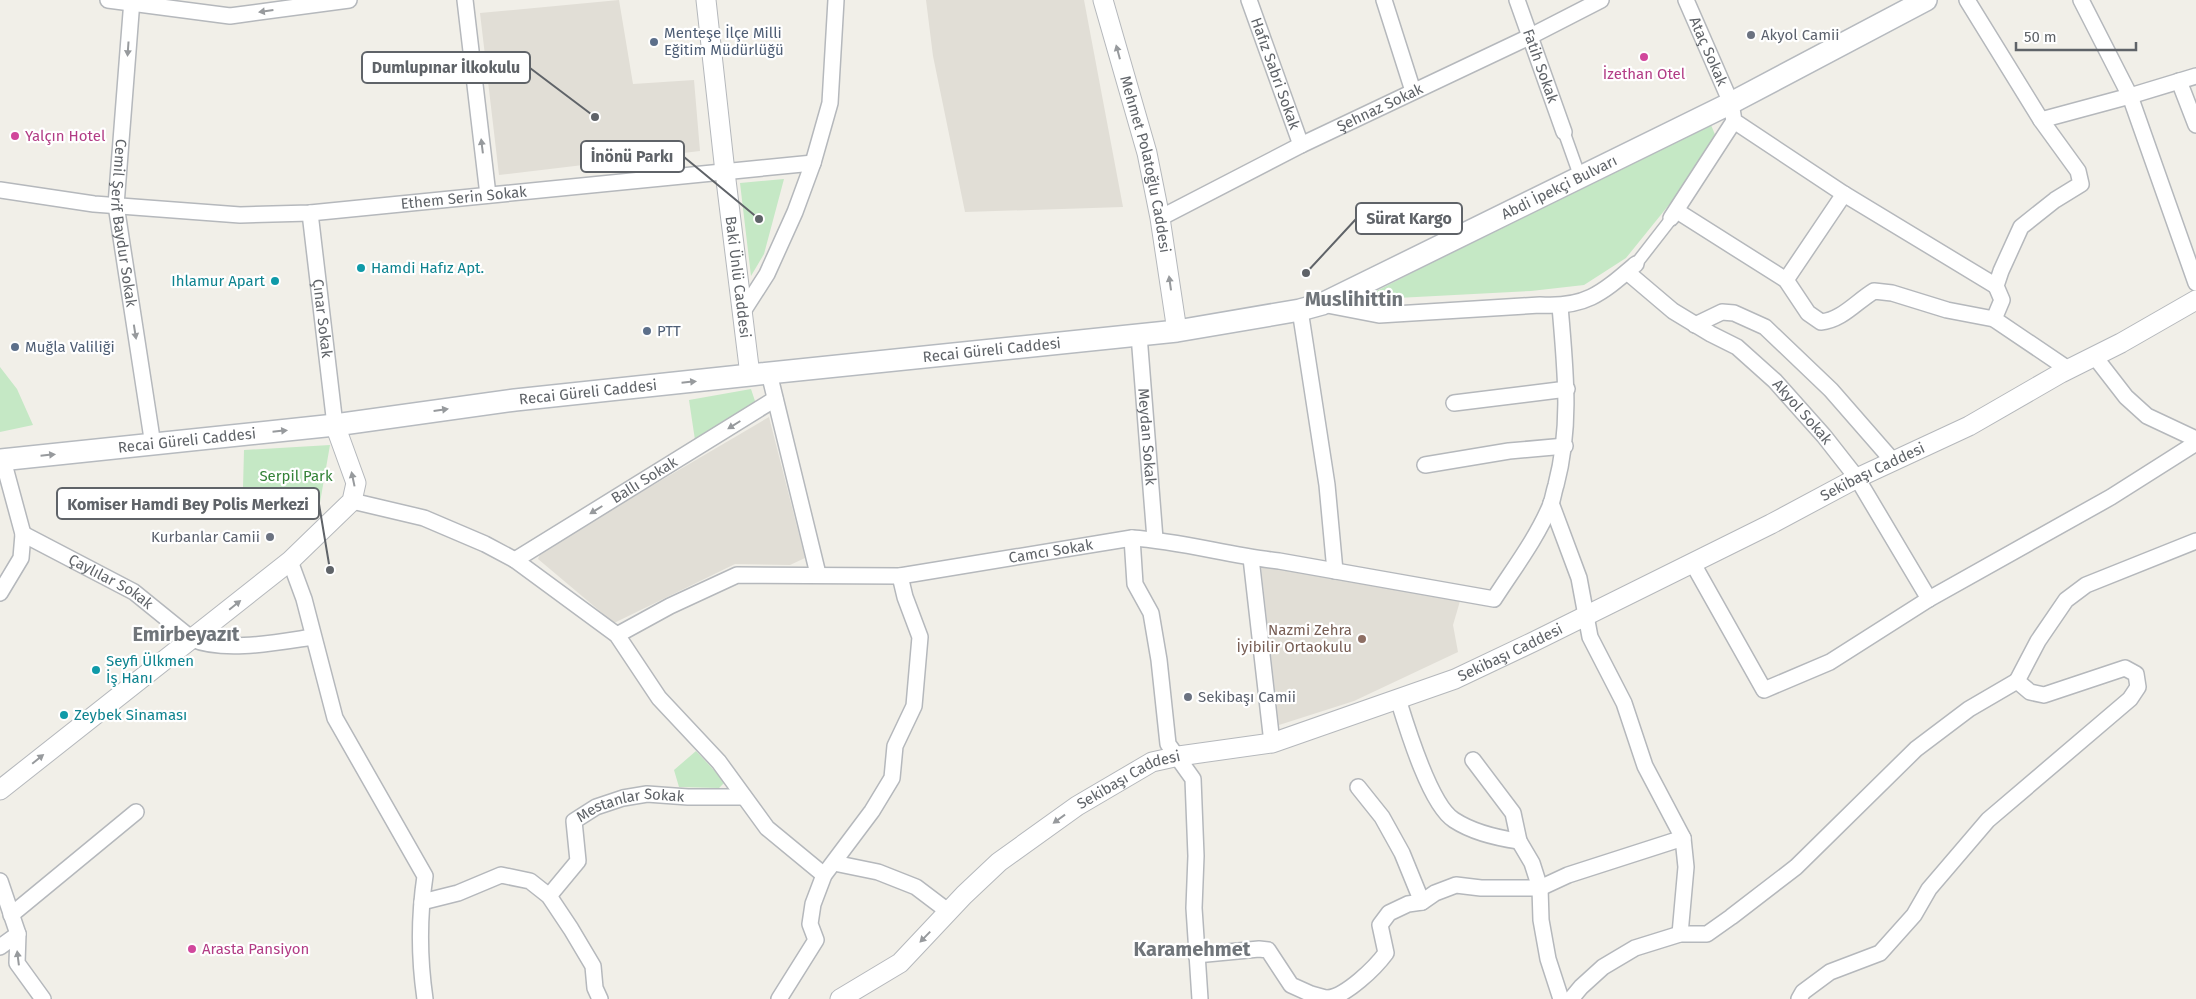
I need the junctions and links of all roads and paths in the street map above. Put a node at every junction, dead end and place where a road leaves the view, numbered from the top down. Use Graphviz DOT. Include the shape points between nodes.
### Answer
graph roads {
  1 [pos="108,0"];
  2 [pos="349,0"];
  3 [pos="465,0"];
  4 [pos="706,0"];
  5 [pos="836,0"];
  6 [pos="1103,0"];
  7 [pos="1249,0"];
  8 [pos="1384,0"];
  9 [pos="1517,0"];
  10 [pos="1601,0"];
  11 [pos="1686,0"];
  12 [pos="1926,0"];
  13 [pos="1967,0"];
  14 [pos="2081,0"];
  15 [pos="132,2"];
  16 [pos="1529,37"];
  17 [pos="2196,76"];
  18 [pos="2180,81"];
  19 [pos="1413,91"];
  20 [pos="2130,96"];
  21 [pos="1733,112"];
  22 [pos="2041,120"];
  23 [pos="2196,125"];
  24 [pos="1564,132"];
  25 [pos="1301,145"];
  26 [pos="813,163"];
  27 [pos="725,172"];
  28 [pos="1580,177"];
  29 [pos="0,190"];
  30 [pos="1844,194"];
  31 [pos="488,195"];
  32 [pos="116,205"];
  33 [pos="310,214"];
  34 [pos="1674,215"];
  35 [pos="1160,218"];
  36 [pos="1631,268"];
  37 [pos="1786,280"];
  38 [pos="2196,283"];
  39 [pos="1996,286"];
  40 [pos="2196,300"];
  41 [pos="1322,304"];
  42 [pos="1560,306"];
  43 [pos="1300,310"];
  44 [pos="742,313"];
  45 [pos="1994,319"];
  46 [pos="1695,325"];
  47 [pos="1177,331"];
  48 [pos="1139,335"];
  49 [pos="2095,357"];
  50 [pos="2068,369"];
  51 [pos="760,374"];
  52 [pos="1566,389"];
  53 [pos="775,399"];
  54 [pos="1454,403"];
  55 [pos="335,424"];
  56 [pos="2196,439"];
  57 [pos="2196,443"];
  58 [pos="153,445"];
  59 [pos="1564,446"];
  60 [pos="2,460"];
  61 [pos="1893,461"];
  62 [pos="1425,465"];
  63 [pos="1857,478"];
  64 [pos="352,501"];
  65 [pos="1551,503"];
  66 [pos="23,534"];
  67 [pos="1132,538"];
  68 [pos="1155,539"];
  69 [pos="2196,542"];
  70 [pos="1251,558"];
  71 [pos="515,560"];
  72 [pos="290,561"];
  73 [pos="1692,562"];
  74 [pos="1335,571"];
  75 [pos="818,574"];
  76 [pos="900,576"];
  77 [pos="0,593"];
  78 [pos="1929,599"];
  79 [pos="1585,616"];
  80 [pos="617,635"];
  81 [pos="313,636"];
  82 [pos="192,639"];
  83 [pos="2017,681"];
  84 [pos="1398,699"];
  85 [pos="1272,743"];
  86 [pos="1178,756"];
  87 [pos="1473,760"];
  88 [pos="1358,787"];
  89 [pos="0,790"];
  90 [pos="744,797"];
  91 [pos="136,812"];
  92 [pos="1682,838"];
  93 [pos="1520,841"];
  94 [pos="834,863"];
  95 [pos="824,876"];
  96 [pos="0,880"];
  97 [pos="1540,888"];
  98 [pos="549,896"];
  99 [pos="422,902"];
  100 [pos="1422,902"];
  101 [pos="949,912"];
  102 [pos="11,915"];
  103 [pos="18,934"];
  104 [pos="1680,934"];
  105 [pos="0,947"];
  106 [pos="1196,954"];
  107 [pos="43,999"];
  108 [pos="425,999"];
  109 [pos="600,999"];
  110 [pos="779,999"];
  111 [pos="840,999"];
  112 [pos="1200,999"];
  113 [pos="1328,999"];
  114 [pos="1561,999"];
  115 [pos="1571,999"];
  116 [pos="1799,999"];
  1 -- 15 [label="street"];
  2 -- 15 [label="street, one-way" via="230,16"];
  31 -- 3 [label="street, one-way"];
  4 -- 27 [label="street, Baki Ünlü Caddesi"];
  5 -- 26 [label="street" via="830,103"];
  35 -- 6 [label="street, Mehmet Polatoğlu Caddesi, one-way" via="1147,153"];
  7 -- 25 [label="street, Hafız Sabri Sokak"];
  8 -- 19 [label="street"];
  9 -- 16 [label="street, Fatih Sokak"];
  10 -- 16 [label="street, Şehnaz Sokak"];
  11 -- 21 [label="street, Ataç Sokak"];
  12 -- 21 [label="main road, Abdi İpekçi Bulvarı"];
  13 -- 22 [label="street"];
  14 -- 20 [label="street"];
  15 -- 32 [label="street, Cemil Şerif Baydur Sokak, one-way"];
  16 -- 19 [label="street, Şehnaz Sokak"];
  16 -- 24 [label="street, Fatih Sokak"];
  17 -- 18 [label="street"];
  18 -- 20 [label="street"];
  18 -- 23 [label="street"];
  19 -- 25 [label="street, Şehnaz Sokak"];
  20 -- 22 [label="street"];
  20 -- 38 [label="street"];
  21 -- 28 [label="main road, Abdi İpekçi Bulvarı"];
  21 -- 30 [label="street"];
  21 -- 34 [label="street"];
  22 -- 39 [label="street" via="2078,170 2081,184 2054,200 2021,228"];
  24 -- 28 [label="street"];
  25 -- 35 [label="street, Şehnaz Sokak"];
  26 -- 27 [label="street, Ethem Serin Sokak"];
  26 -- 44 [label="street" via="767,274"];
  27 -- 31 [label="street, Ethem Serin Sokak"];
  27 -- 44 [label="street, Baki Ünlü Caddesi"];
  28 -- 41 [label="main road, Abdi İpekçi Bulvarı"];
  29 -- 32 [label="street, Ethem Serin Sokak"];
  30 -- 37 [label="street"];
  30 -- 39 [label="street"];
  31 -- 33 [label="street, Ethem Serin Sokak"];
  32 -- 33 [label="street, Ethem Serin Sokak" via="240,215"];
  32 -- 58 [label="street, Cemil Şerif Baydur Sokak, one-way"];
  33 -- 55 [label="street, Çınar Sokak"];
  34 -- 36 [label="street"];
  34 -- 37 [label="street"];
  47 -- 35 [label="street, Mehmet Polatoğlu Caddesi, one-way"];
  36 -- 42 [label="street" via="1603,292"];
  36 -- 46 [label="street, Akyol Sokak" via="1673,310"];
  37 -- 45 [label="street" via="1808,313 1821,322 1838,317 1874,291"];
  39 -- 45 [label="street" via="2002,300"];
  40 -- 49 [label="street, Sekibaşı Caddesi"];
  41 -- 42 [label="street" via="1379,315"];
  41 -- 43 [label="main road, Abdi İpekçi Bulvarı"];
  42 -- 52 [label="street"];
  43 -- 47 [label="main road, Abdi İpekçi Bulvarı"];
  43 -- 74 [label="street" via="1327,485"];
  44 -- 51 [label="street, Baki Ünlü Caddesi"];
  45 -- 50 [label="street"];
  46 -- 61 [label="street" via="1722,312 1734,313 1765,326 1831,390"];
  46 -- 63 [label="street, Akyol Sokak" via="1737,347 1775,381"];
  47 -- 48 [label="main road, Recai Güreli Caddesi"];
  48 -- 51 [label="main road, Recai Güreli Caddesi"];
  48 -- 68 [label="street, Meydan Sokak"];
  49 -- 50 [label="street, Sekibaşı Caddesi"];
  49 -- 56 [label="street" via="2126,397 2147,416"];
  50 -- 61 [label="street, Sekibaşı Caddesi" via="1969,426"];
  51 -- 53 [label="street"];
  55 -- 51 [label="main road, Recai Güreli Caddesi, one-way" via="515,400"];
  52 -- 54 [label="street"];
  52 -- 59 [label="street"];
  53 -- 71 [label="street, Ballı Sokak, one-way"];
  53 -- 75 [label="street"];
  58 -- 55 [label="main road, Recai Güreli Caddesi, one-way"];
  64 -- 55 [label="street, one-way" via="356,482"];
  57 -- 78 [label="street" via="2110,497"];
  60 -- 58 [label="main road, Recai Güreli Caddesi, one-way"];
  59 -- 62 [label="street"];
  59 -- 65 [label="street"];
  60 -- 66 [label="street"];
  61 -- 63 [label="street, Sekibaşı Caddesi"];
  63 -- 73 [label="street, Sekibaşı Caddesi"];
  63 -- 78 [label="street, Akyol Sokak"];
  64 -- 71 [label="street" via="424,518"];
  64 -- 72 [label="street"];
  65 -- 74 [label="street, Camcı Sokak" via="1494,599"];
  65 -- 79 [label="street" via="1579,578"];
  66 -- 77 [label="street" via="21,558"];
  66 -- 82 [label="street, Çaylılar Sokak" via="134,592"];
  67 -- 68 [label="street, Camcı Sokak"];
  67 -- 76 [label="street, Camcı Sokak"];
  67 -- 86 [label="street" via="1135,584 1150,613 1159,660 1168,744"];
  68 -- 70 [label="street, Camcı Sokak"];
  69 -- 83 [label="street" via="2086,585 2066,600 2038,641"];
  70 -- 74 [label="street, Camcı Sokak"];
  70 -- 85 [label="street"];
  71 -- 80 [label="street"];
  72 -- 81 [label="street" via="304,598"];
  82 -- 72 [label="street, one-way"];
  73 -- 78 [label="street" via="1764,690 1830,662"];
  73 -- 79 [label="street, Sekibaşı Caddesi"];
  75 -- 76 [label="street, Camcı Sokak"];
  75 -- 80 [label="street, Camcı Sokak" via="737,574"];
  76 -- 94 [label="street" via="920,637 914,706 895,746 892,778"];
  79 -- 84 [label="street, Sekibaşı Caddesi" via="1455,678"];
  79 -- 92 [label="street" via="1590,637 1624,703 1645,766"];
  80 -- 90 [label="street" via="659,698 719,762"];
  81 -- 82 [label="street" via="260,646 202,643"];
  81 -- 99 [label="street" via="335,718 425,876"];
  89 -- 82 [label="street, one-way"];
  83 -- 104 [label="street" via="1969,709 1916,749 1796,868 1731,918 1707,934"];
  83 -- 116 [label="street" via="2030,692 2044,695 2125,668 2136,674 2138,687 2130,699 1988,820 1880,953 1830,972 1803,992"];
  84 -- 85 [label="street, Sekibaşı Caddesi"];
  84 -- 93 [label="street" via="1413,749 1442,809 1454,820 1492,838"];
  85 -- 86 [label="street, Sekibaşı Caddesi"];
  86 -- 101 [label="street, Sekibaşı Caddesi, one-way" via="1152,762 1077,806 999,862"];
  86 -- 106 [label="street" via="1193,779"];
  87 -- 93 [label="street" via="1513,813"];
  88 -- 100 [label="street" via="1382,817 1402,853"];
  90 -- 95 [label="street" via="767,828"];
  90 -- 98 [label="street, Mestanlar Sokak" via="647,794 596,807 574,821 578,861"];
  91 -- 102 [label="street"];
  92 -- 97 [label="street" via="1568,875"];
  92 -- 104 [label="street" via="1686,867"];
  93 -- 97 [label="street"];
  94 -- 95 [label="street"];
  94 -- 101 [label="street" via="878,872 916,887"];
  95 -- 110 [label="street" via="813,904 810,924 816,940"];
  96 -- 102 [label="street"];
  97 -- 100 [label="street" via="1456,885"];
  97 -- 114 [label="street" via="1540,920"];
  98 -- 99 [label="street" via="530,881 501,875 458,893"];
  98 -- 109 [label="street" via="593,966 595,988"];
  99 -- 108 [label="street" via="421,970"];
  100 -- 113 [label="street" via="1408,904 1389,913 1380,925 1386,953 1376,968 1338,997"];
  101 -- 111 [label="street, Sekibaşı Caddesi, one-way" via="900,963"];
  102 -- 103 [label="street"];
  103 -- 105 [label="street"];
  107 -- 103 [label="street, one-way" via="17,963"];
  104 -- 115 [label="street" via="1635,948 1603,967"];
  106 -- 112 [label="street"];
  106 -- 113 [label="street" via="1268,950 1291,986"];
}
